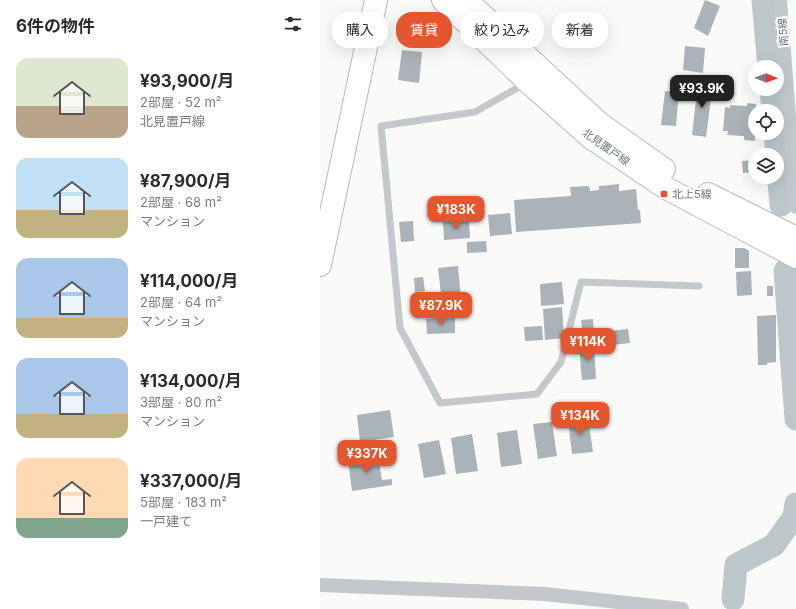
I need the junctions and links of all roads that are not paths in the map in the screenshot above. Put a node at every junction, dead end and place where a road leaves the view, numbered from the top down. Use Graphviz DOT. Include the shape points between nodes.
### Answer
graph roads {
  1 [pos="376,0"];
  2 [pos="443,0"];
  3 [pos="466,0"];
  4 [pos="780,0"];
  5 [pos="528,82"];
  6 [pos="796,207"];
  7 [pos="796,238"];
  8 [pos="796,257"];
  9 [pos="320,265"];
  10 [pos="699,286"];
  11 [pos="320,585"];
  12 [pos="682,609"];
  1 -- 9 [label="main road"];
  2 -- 5 [label="main road, 北見置戸線"];
  3 -- 7 [label="main road, 北見置戸線" via="599,123 675,176"];
  4 -- 6 [label="street, 南5線"];
  5 -- 8 [label="main road, 北見置戸線" via="590,137 666,188"];
  5 -- 10 [label="lane" via="474,112 381,126 400,328 440,403 537,394 561,362 581,282"];
  11 -- 12 [label="street" via="545,594"];
}
